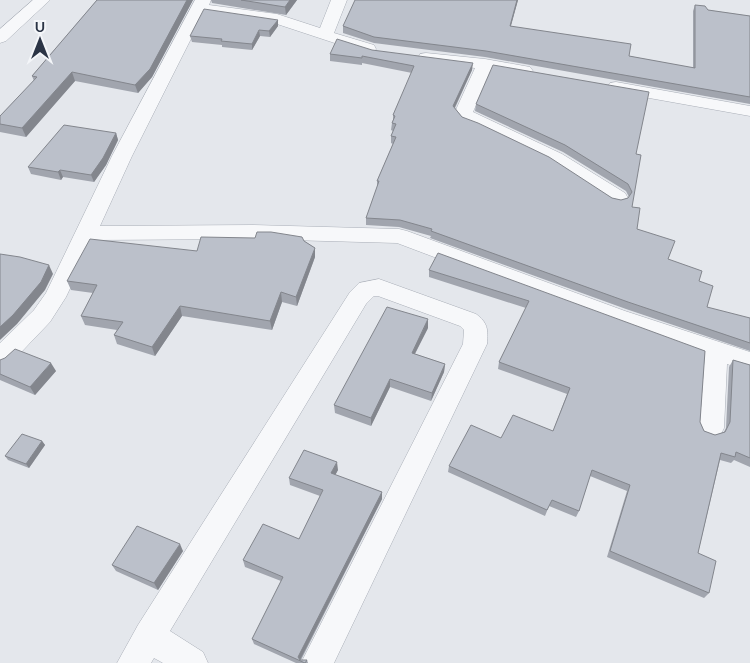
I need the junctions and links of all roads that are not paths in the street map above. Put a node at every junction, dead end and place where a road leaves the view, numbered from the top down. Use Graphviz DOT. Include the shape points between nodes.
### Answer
graph roads {
  1 [pos="42,0"];
  2 [pos="339,0"];
  3 [pos="201,4"];
  4 [pos="325,36"];
  5 [pos="0,38"];
  6 [pos="382,52"];
  7 [pos="408,56"];
  8 [pos="485,64"];
  9 [pos="544,74"];
  10 [pos="600,84"];
  11 [pos="750,112"];
  12 [pos="618,198"];
  13 [pos="86,233"];
  14 [pos="716,350"];
  15 [pos="0,358"];
  16 [pos="750,362"];
  17 [pos="711,428"];
  18 [pos="149,636"];
  19 [pos="133,663"];
  20 [pos="192,663"];
  21 [pos="316,663"];
  1 -- 5 [label="street"];
  2 -- 4 [label="street"];
  3 -- 4 [label="street" via="277,19"];
  3 -- 13 [label="street"];
  4 -- 6 [label="street"];
  7 -- 8 [label="street"];
  8 -- 9 [label="street"];
  8 -- 12 [label="street" via="463,114 555,158"];
  10 -- 11 [label="street"];
  13 -- 14 [label="street" via="252,232 399,236"];
  13 -- 15 [label="street" via="42,316"];
  14 -- 16 [label="street"];
  14 -- 17 [label="street"];
  18 -- 19 [label="street"];
  18 -- 20 [label="street"];
  18 -- 21 [label="street" via="358,298 368,289 379,287 468,320 476,328 475,344"];
}
